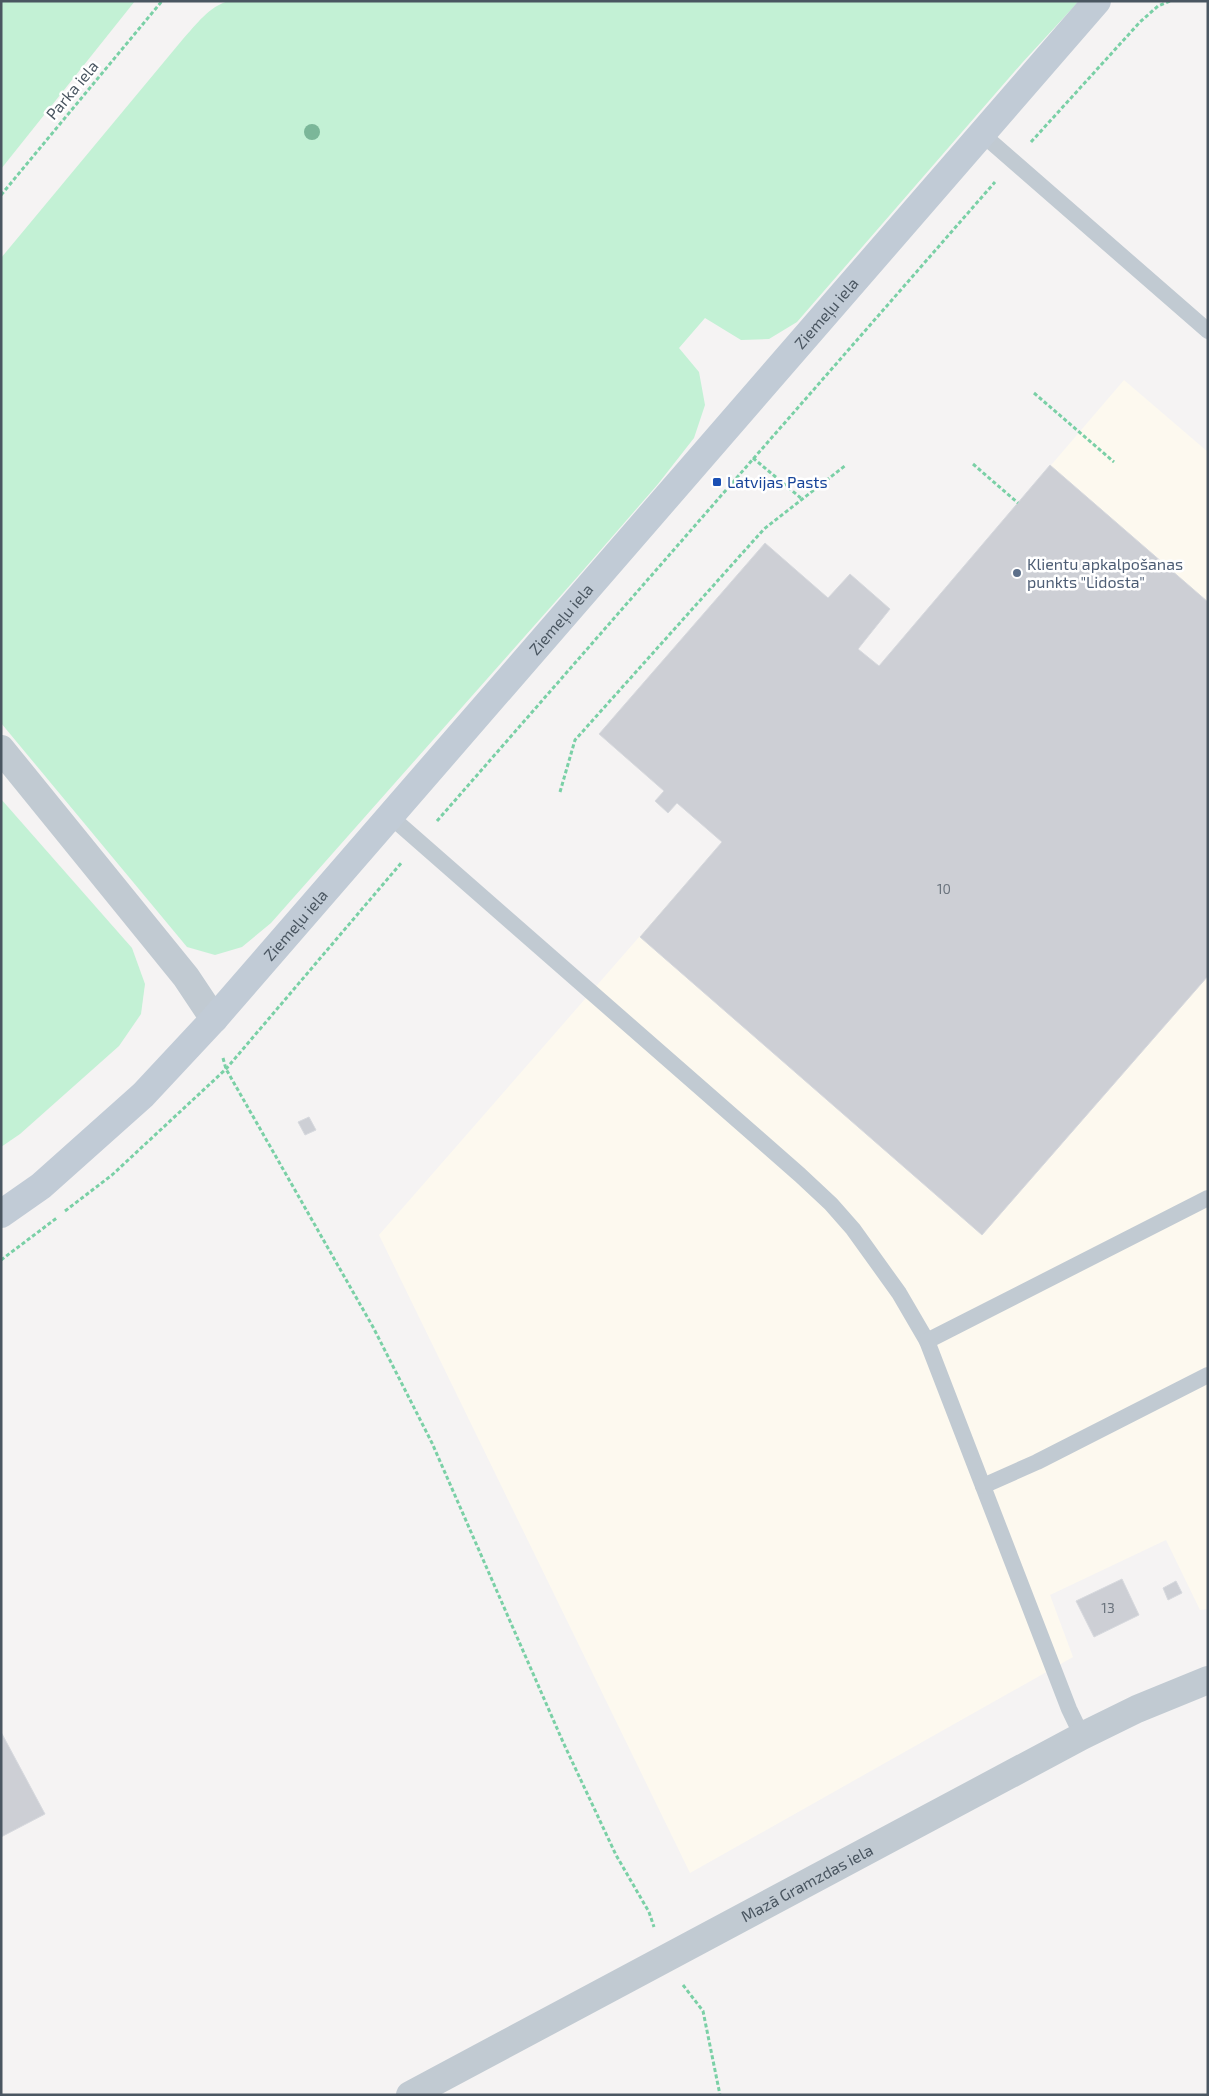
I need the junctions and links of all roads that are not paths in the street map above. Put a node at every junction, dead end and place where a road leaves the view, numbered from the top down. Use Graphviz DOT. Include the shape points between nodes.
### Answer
graph roads {
  1 [pos="1098,1"];
  2 [pos="982,134"];
  3 [pos="1208,331"];
  4 [pos="1,749"];
  5 [pos="390,816"];
  6 [pos="214,1019"];
  7 [pos="1208,1198"];
  8 [pos="1,1214"];
  9 [pos="927,1341"];
  10 [pos="1208,1375"];
  11 [pos="983,1486"];
  12 [pos="1208,1680"];
  13 [pos="1082,1736"];
  14 [pos="410,2095"];
  1 -- 2 [label="street, Ziemeļu iela"];
  2 -- 3 [label="lane"];
  2 -- 5 [label="street, Ziemeļu iela"];
  4 -- 6 [label="street" via="186,976"];
  5 -- 6 [label="street, Ziemeļu iela"];
  5 -- 9 [label="lane" via="831,1204 875,1258"];
  6 -- 8 [label="street, Ziemeļu iela" via="143,1095 41,1186"];
  7 -- 9 [label="lane"];
  9 -- 11 [label="lane"];
  10 -- 11 [label="lane"];
  11 -- 13 [label="lane"];
  12 -- 13 [label="street, Mazā Gramzdas iela"];
  13 -- 14 [label="street, Mazā Gramzdas iela"];
}
